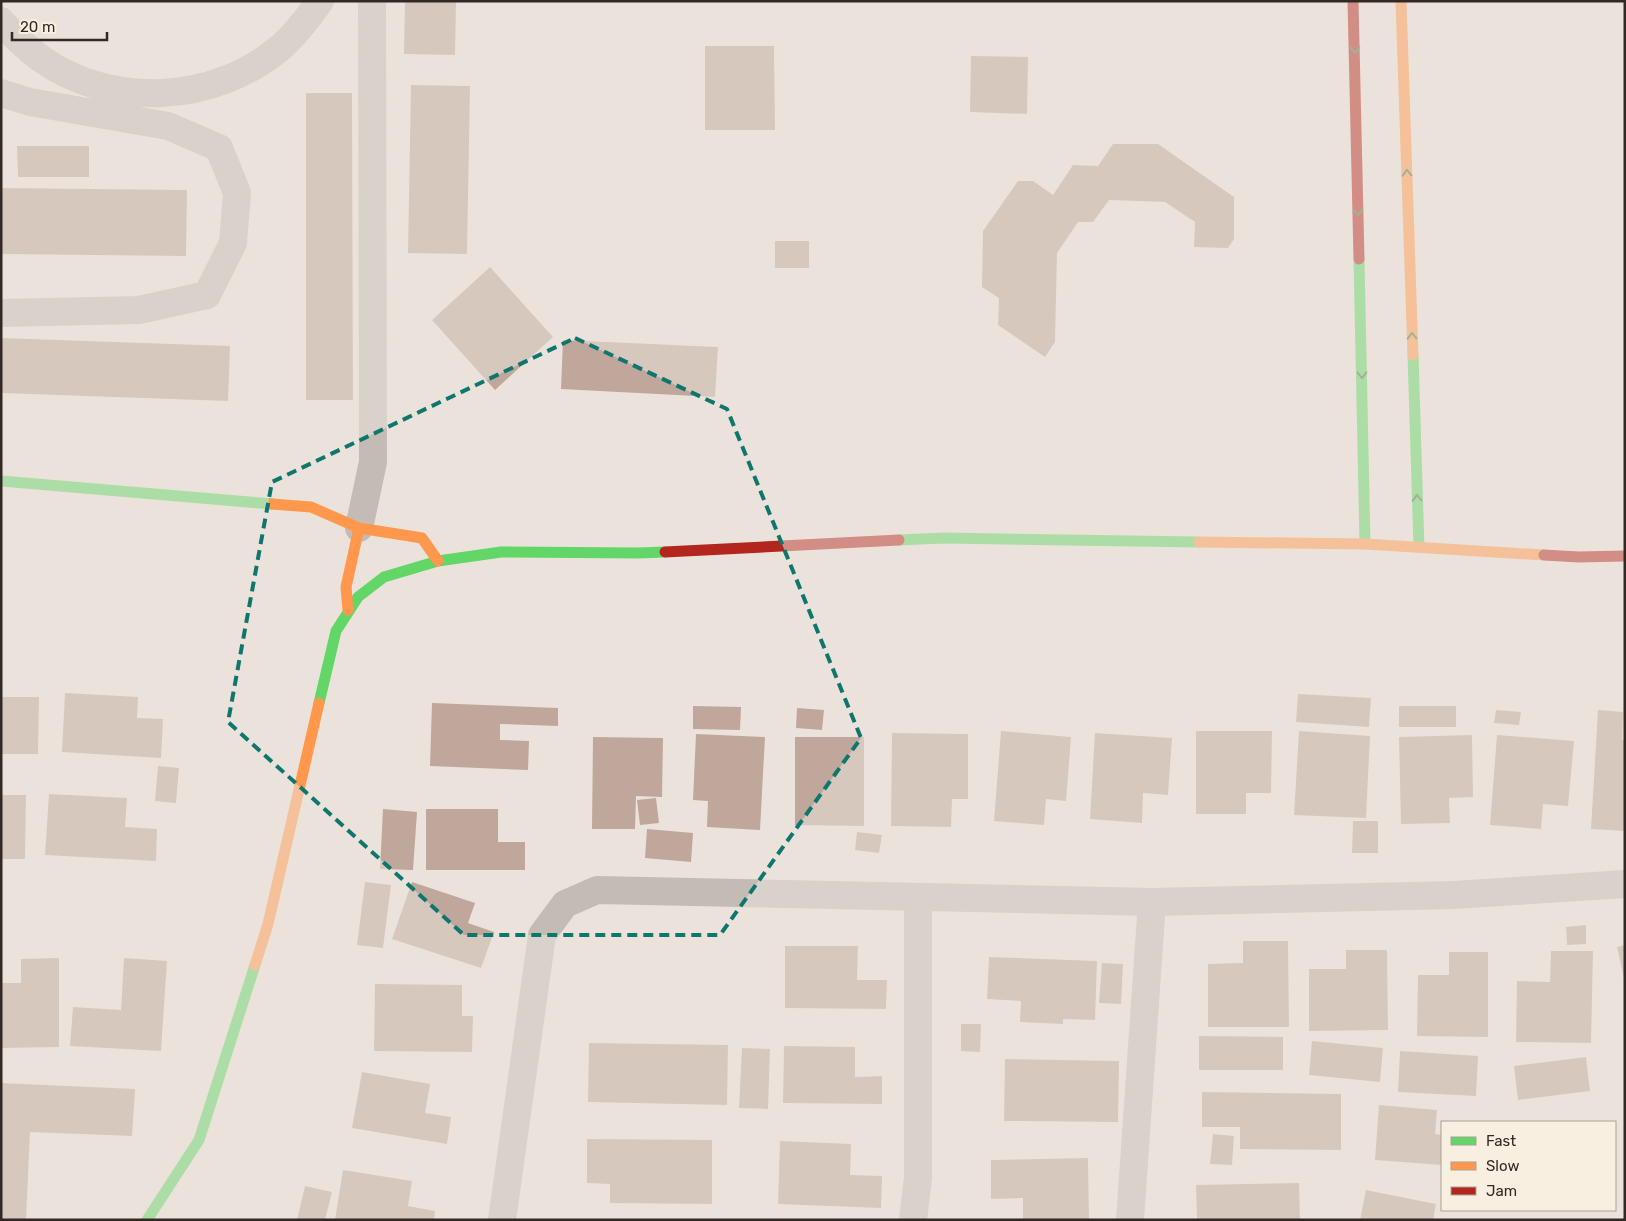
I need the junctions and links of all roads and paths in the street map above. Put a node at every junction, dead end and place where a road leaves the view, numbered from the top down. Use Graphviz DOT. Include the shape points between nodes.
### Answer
graph roads {
  1 [pos="320,1"];
  2 [pos="372,1"];
  3 [pos="1353,1"];
  4 [pos="1401,1"];
  5 [pos="1,21"];
  6 [pos="1,40"];
  7 [pos="40,58"];
  8 [pos="1,93"];
  9 [pos="1,313"];
  10 [pos="1,481"];
  11 [pos="359,528"];
  12 [pos="1365,544"];
  13 [pos="1418,547"];
  14 [pos="1625,556"];
  15 [pos="438,560"];
  16 [pos="348,610"];
  17 [pos="1625,884"];
  18 [pos="918,898"];
  19 [pos="1152,902"];
  20 [pos="147,1220"];
  21 [pos="502,1220"];
  22 [pos="913,1220"];
  23 [pos="1130,1220"];
  1 -- 7 [label="street" via="304,24 281,47 255,66 225,81 195,90 162,94 106,88 68,74"];
  2 -- 11 [label="street" via="373,462"];
  3 -- 12 [label="street, one-way"];
  13 -- 4 [label="street, one-way"];
  5 -- 7 [label="street" via="15,38"];
  6 -- 7 [label="street"];
  8 -- 9 [label="street" via="30,102 168,126 219,148 237,193 233,243 207,295 140,310"];
  10 -- 11 [label="street" via="311,507"];
  11 -- 15 [label="street" via="422,538"];
  11 -- 16 [label="street" via="346,587"];
  12 -- 13 [label="street"];
  12 -- 15 [label="street" via="944,538 638,553 502,552"];
  13 -- 14 [label="street" via="1578,557"];
  15 -- 16 [label="street" via="384,577 358,597"];
  16 -- 20 [label="street" via="336,631 268,924 199,1140"];
  17 -- 19 [label="street" via="1454,895"];
  18 -- 19 [label="street"];
  18 -- 21 [label="street" via="597,890 565,904 542,935"];
  18 -- 22 [label="street" via="918,1178"];
  19 -- 23 [label="street"];
}
